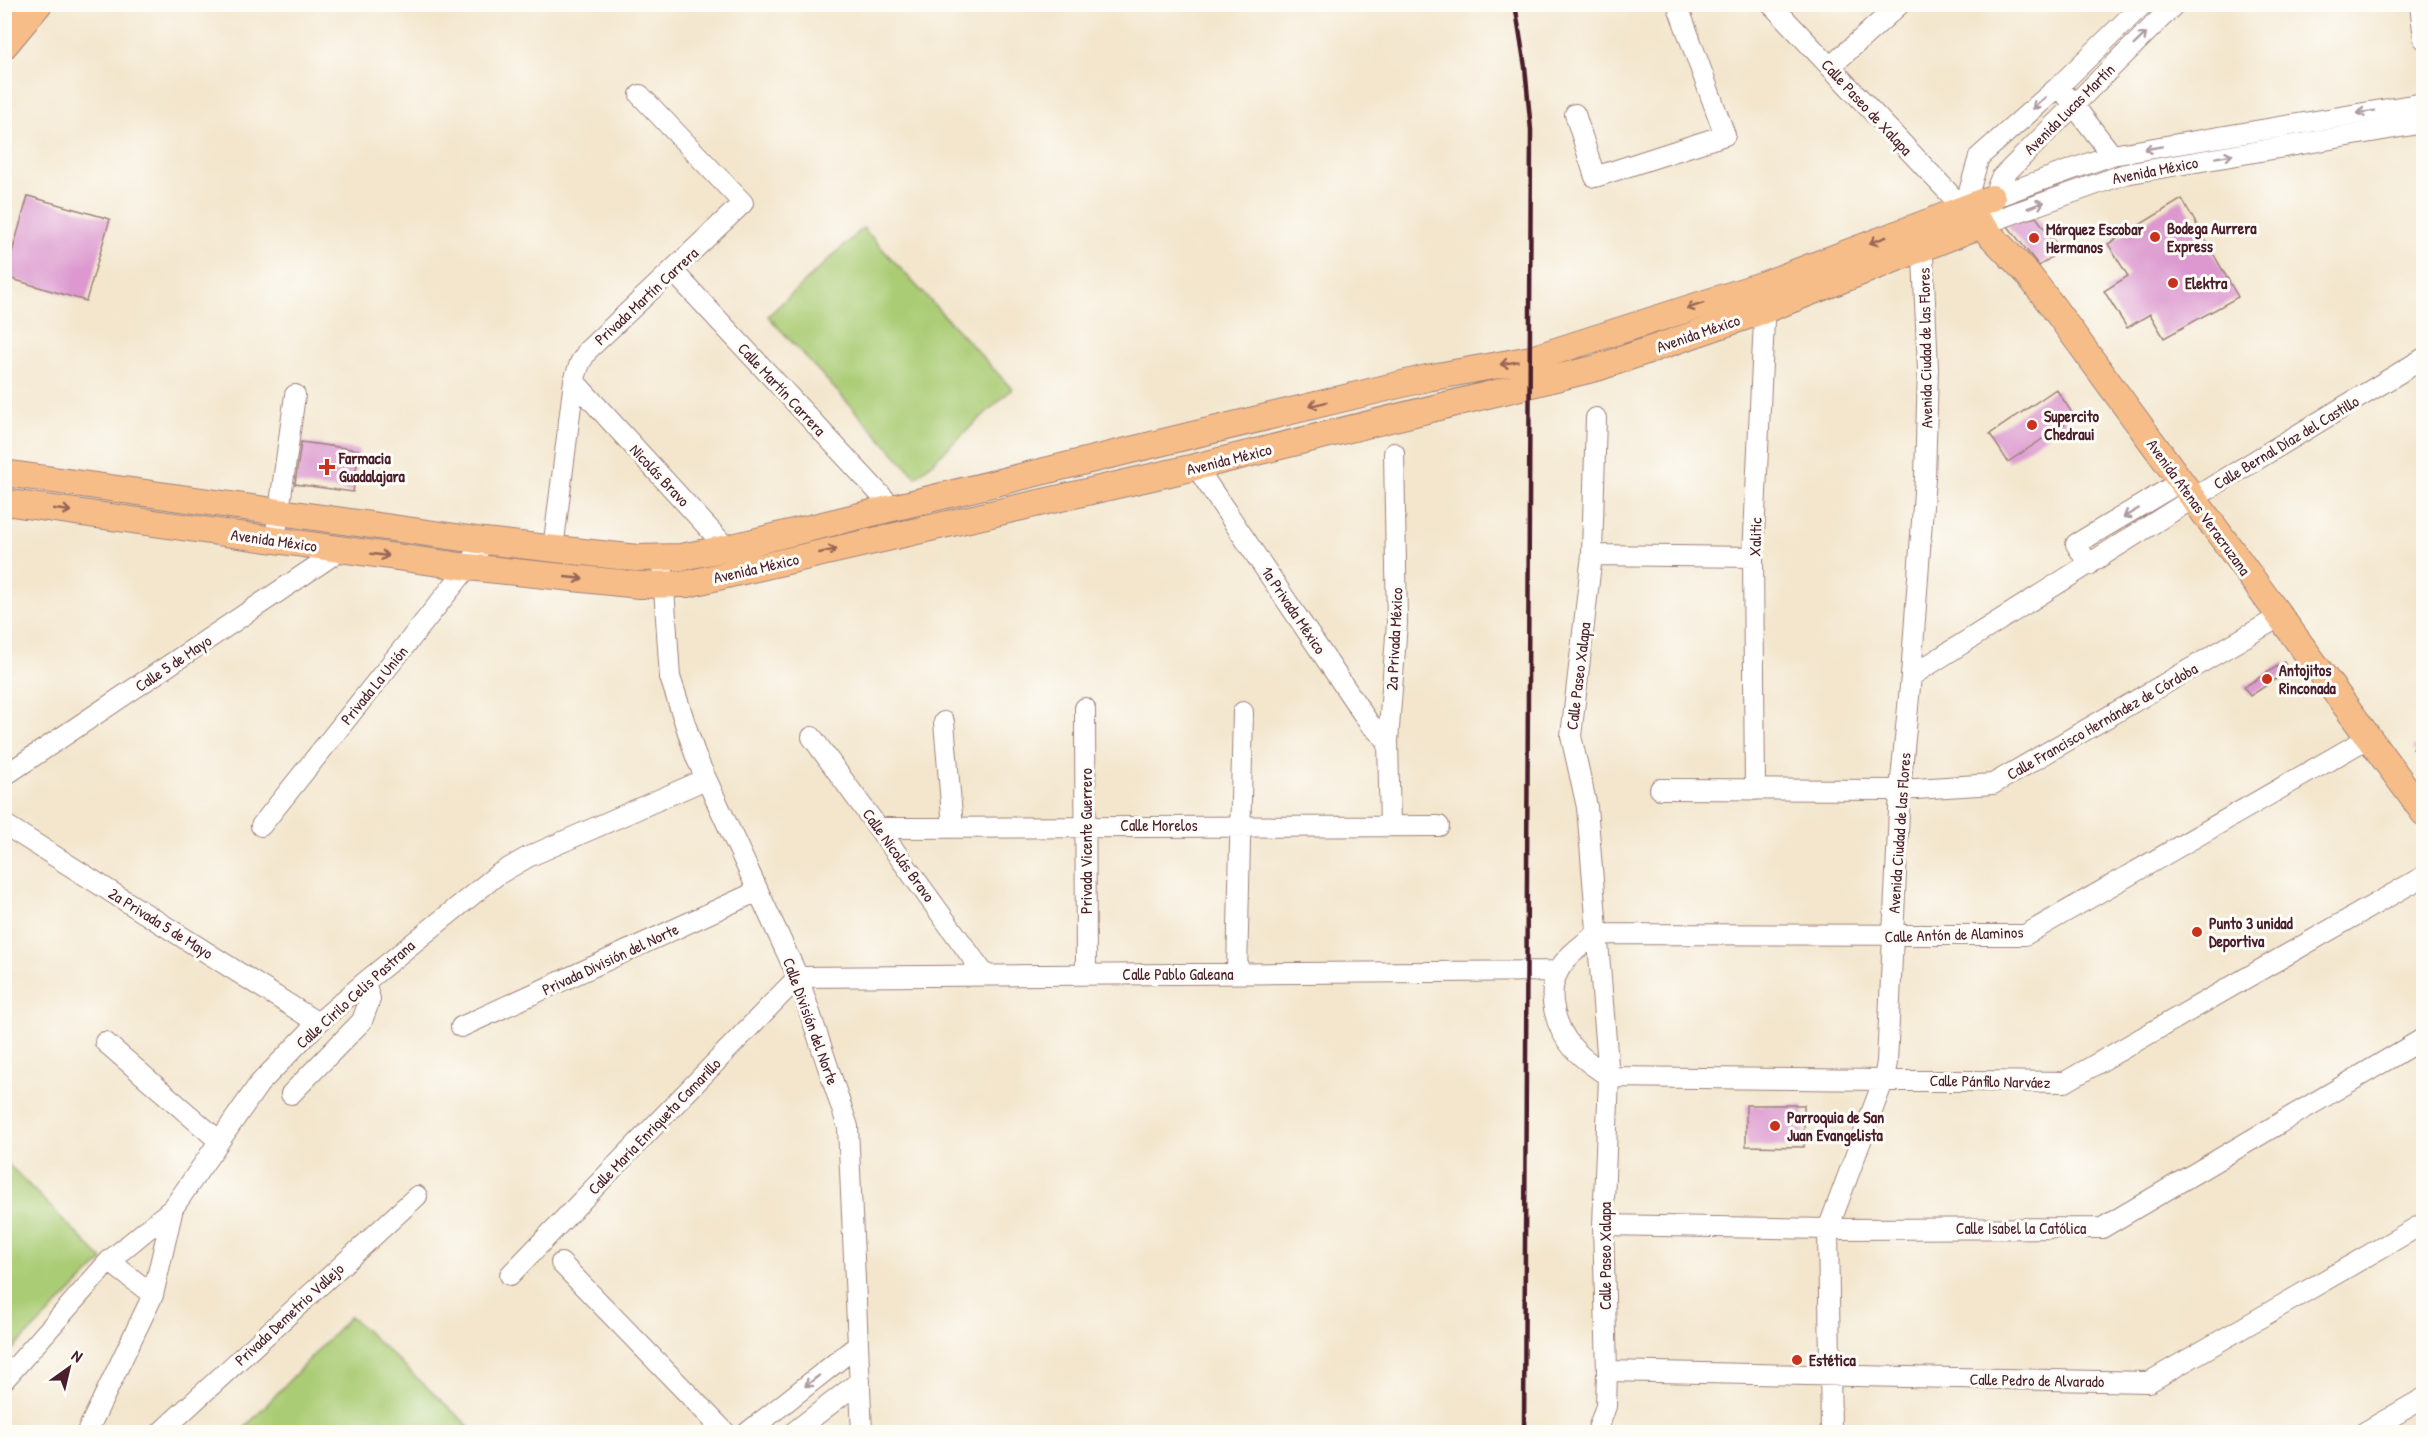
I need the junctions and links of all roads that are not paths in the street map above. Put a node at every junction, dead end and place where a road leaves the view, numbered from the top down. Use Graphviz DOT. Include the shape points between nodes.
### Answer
graph roads {
  1 [pos="12,4"];
  2 [pos="39,4"];
  3 [pos="1677,4"];
  4 [pos="1771,4"];
  5 [pos="1900,4"];
  6 [pos="2143,4"];
  7 [pos="2175,4"];
  8 [pos="2420,4"];
  9 [pos="4,14"];
  10 [pos="2424,39"];
  11 [pos="4,46"];
  12 [pos="1830,67"];
  13 [pos="2059,86"];
  14 [pos="640,95"];
  15 [pos="2424,103"];
  16 [pos="2074,104"];
  17 [pos="1575,114"];
  18 [pos="2424,123"];
  19 [pos="2112,155"];
  20 [pos="1992,198"];
  21 [pos="1973,217"];
  22 [pos="1922,235"];
  23 [pos="673,272"];
  24 [pos="1765,284"];
  25 [pos="1765,310"];
  26 [pos="2423,360"];
  27 [pos="1427,378"];
  28 [pos="574,381"];
  29 [pos="295,395"];
  30 [pos="1431,410"];
  31 [pos="1596,418"];
  32 [pos="1394,453"];
  33 [pos="4,473"];
  34 [pos="1203,477"];
  35 [pos="2186,490"];
  36 [pos="4,502"];
  37 [pos="892,507"];
  38 [pos="279,511"];
  39 [pos="275,540"];
  40 [pos="484,541"];
  41 [pos="728,548"];
  42 [pos="342,549"];
  43 [pos="553,549"];
  44 [pos="1592,555"];
  45 [pos="1754,557"];
  46 [pos="662,559"];
  47 [pos="468,567"];
  48 [pos="744,570"];
  49 [pos="664,586"];
  50 [pos="2281,616"];
  51 [pos="1911,676"];
  52 [pos="1085,708"];
  53 [pos="1244,712"];
  54 [pos="944,722"];
  55 [pos="812,737"];
  56 [pos="2368,738"];
  57 [pos="1388,741"];
  58 [pos="4,776"];
  59 [pos="706,779"];
  60 [pos="1660,789"];
  61 [pos="1755,790"];
  62 [pos="1900,790"];
  63 [pos="2424,813"];
  64 [pos="4,824"];
  65 [pos="1239,825"];
  66 [pos="1390,825"];
  67 [pos="261,826"];
  68 [pos="1088,826"];
  69 [pos="1439,826"];
  70 [pos="952,827"];
  71 [pos="879,828"];
  72 [pos="2424,876"];
  73 [pos="758,891"];
  74 [pos="1596,934"];
  75 [pos="1893,936"];
  76 [pos="1558,971"];
  77 [pos="1237,973"];
  78 [pos="1086,974"];
  79 [pos="985,975"];
  80 [pos="798,976"];
  81 [pos="364,982"];
  82 [pos="318,1023"];
  83 [pos="461,1027"];
  84 [pos="2424,1038"];
  85 [pos="105,1042"];
  86 [pos="1610,1077"];
  87 [pos="1884,1079"];
  88 [pos="291,1094"];
  89 [pos="218,1140"];
  90 [pos="417,1196"];
  91 [pos="173,1208"];
  92 [pos="2424,1223"];
  93 [pos="1603,1225"];
  94 [pos="1828,1229"];
  95 [pos="109,1262"];
  96 [pos="561,1263"];
  97 [pos="510,1275"];
  98 [pos="153,1294"];
  99 [pos="858,1345"];
  100 [pos="1607,1371"];
  101 [pos="1830,1376"];
  102 [pos="4,1380"];
  103 [pos="860,1381"];
  104 [pos="2424,1398"];
  105 [pos="166,1431"];
  106 [pos="87,1432"];
  107 [pos="725,1432"];
  108 [pos="748,1432"];
  109 [pos="794,1432"];
  110 [pos="862,1432"];
  111 [pos="1597,1432"];
  112 [pos="1831,1432"];
  113 [pos="2365,1432"];
  1 -- 9 [label="highway"];
  2 -- 11 [label="main road"];
  3 -- 17 [label="street" via="1725,135 1595,177"];
  4 -- 12 [label="street, Calle Paseo de Xalapa"];
  5 -- 12 [label="street"];
  6 -- 13 [label="street, Avenida Lucas Martín"];
  16 -- 7 [label="street, Avenida Lucas Martín, one-way"];
  8 -- 10 [label="street"];
  12 -- 21 [label="street, Calle Paseo de Xalapa"];
  13 -- 16 [label="street"];
  13 -- 21 [label="street, Avenida Lucas Martín, one-way" via="1979,157"];
  14 -- 23 [label="street, Privada Martín Carrera" via="743,203"];
  15 -- 19 [label="street, Avenida México, one-way"];
  16 -- 19 [label="street"];
  16 -- 20 [label="street, Avenida Lucas Martín" via="2001,178"];
  21 -- 18 [label="street, Avenida México, one-way" via="2125,174"];
  19 -- 20 [label="street, Avenida México"];
  20 -- 21 [label="main road, Avenida México"];
  21 -- 22 [label="main road, Avenida México"];
  21 -- 35 [label="main road, Avenida Atenas Veracruzana" via="2047,298"];
  22 -- 24 [label="main road, Avenida México, one-way"];
  22 -- 25 [label="main road, Avenida México"];
  22 -- 51 [label="street, Avenida Ciudad de las Flores" via="1928,369 1925,478"];
  23 -- 28 [label="street, Privada Martín Carrera" via="588,350"];
  23 -- 37 [label="street, Calle Martín Carrera"];
  24 -- 25 [label="street, Xalitic"];
  24 -- 27 [label="main road, Avenida México, one-way" via="1531,359"];
  25 -- 30 [label="main road, Avenida México" via="1597,368"];
  25 -- 45 [label="street, Xalitic"];
  26 -- 35 [label="street, Calle Bernal Díaz del Castillo"];
  27 -- 30 [label="main road"];
  27 -- 37 [label="main road, Avenida México, one-way"];
  28 -- 41 [label="street, Nicolás Bravo"];
  28 -- 43 [label="street, Privada Martín Carrera"];
  29 -- 38 [label="street"];
  48 -- 30 [label="main road, Avenida México, one-way"];
  31 -- 44 [label="street, Calle Paseo Xalapa"];
  32 -- 57 [label="street, 2a Privada México" via="1397,623"];
  33 -- 38 [label="main road, Avenida México"];
  34 -- 57 [label="street, 1a Privada México" via="1369,723"];
  35 -- 50 [label="main road, Avenida Atenas Veracruzana"];
  35 -- 51 [label="street, Calle Bernal Díaz del Castillo" via="2076,544 2089,565"];
  36 -- 39 [label="main road, Avenida México, one-way"];
  37 -- 41 [label="main road, Avenida México"];
  38 -- 39 [label="street"];
  38 -- 40 [label="main road, Avenida México"];
  39 -- 42 [label="main road, Avenida México"];
  40 -- 43 [label="main road, Avenida México"];
  40 -- 47 [label="street, Privada La Unión"];
  41 -- 46 [label="main road, Avenida México"];
  41 -- 48 [label="street, Nicolás Bravo"];
  42 -- 47 [label="main road, Avenida México, one-way"];
  42 -- 58 [label="street, Calle 5 de Mayo"];
  43 -- 46 [label="main road, Avenida México"];
  44 -- 45 [label="street"];
  44 -- 74 [label="street, Calle Paseo Xalapa" via="1571,736 1587,807"];
  45 -- 61 [label="street, Xalitic"];
  46 -- 49 [label="street, Calle División del Norte"];
  47 -- 49 [label="main road, Avenida México, one-way"];
  47 -- 67 [label="street, Privada La Unión"];
  48 -- 49 [label="main road, Avenida México"];
  49 -- 59 [label="street, Calle División del Norte" via="670,678"];
  50 -- 56 [label="main road, Avenida Atenas Veracruzana"];
  50 -- 62 [label="street, Calle Francisco Hernández de Córdoba" via="1993,784"];
  51 -- 62 [label="street, Avenida Ciudad de las Flores"];
  52 -- 68 [label="street, Privada Vicente Guerrero"];
  53 -- 65 [label="street"];
  54 -- 70 [label="street"];
  55 -- 71 [label="street, Calle Nicolás Bravo"];
  56 -- 63 [label="main road, Avenida Atenas Veracruzana"];
  56 -- 75 [label="street, Calle Antón de Alaminos" via="2025,935"];
  57 -- 66 [label="street, 2a Privada México"];
  59 -- 73 [label="street, Calle División del Norte"];
  59 -- 81 [label="street, Calle Cirilo Celis Pastrana" via="528,857 497,875"];
  60 -- 61 [label="street, Calle Francisco Hernández de Córdoba"];
  61 -- 62 [label="street, Calle Francisco Hernández de Córdoba"];
  62 -- 75 [label="street, Avenida Ciudad de las Flores"];
  64 -- 82 [label="street, 2a Privada 5 de Mayo"];
  65 -- 66 [label="street, Calle Morelos"];
  65 -- 68 [label="street, Calle Morelos"];
  65 -- 77 [label="street"];
  66 -- 69 [label="street, Calle Morelos"];
  68 -- 70 [label="street, Calle Morelos"];
  68 -- 78 [label="street, Privada Vicente Guerrero"];
  70 -- 71 [label="street, Calle Morelos"];
  71 -- 79 [label="street, Calle Nicolás Bravo"];
  72 -- 87 [label="street, Calle Pánfilo Narváez" via="2065,1082"];
  73 -- 80 [label="street, Calle División del Norte"];
  73 -- 83 [label="street, Privada División del Norte"];
  74 -- 75 [label="street, Calle Antón de Alaminos"];
  74 -- 76 [label="street"];
  74 -- 86 [label="street, Calle Paseo Xalapa"];
  75 -- 87 [label="street, Avenida Ciudad de las Flores"];
  76 -- 77 [label="street, Calle Pablo Galeana"];
  76 -- 86 [label="street" via="1553,986 1554,1006 1562,1032 1582,1057"];
  77 -- 78 [label="street, Calle Pablo Galeana"];
  78 -- 79 [label="street, Calle Pablo Galeana"];
  79 -- 80 [label="street, Calle Pablo Galeana"];
  80 -- 97 [label="street, Calle María Enriqueta Camarillo"];
  80 -- 99 [label="street, Calle División del Norte" via="848,1127"];
  81 -- 82 [label="street, Calle Cirilo Celis Pastrana"];
  81 -- 88 [label="street" via="370,999 362,1021"];
  82 -- 89 [label="street, Calle Cirilo Celis Pastrana" via="259,1084"];
  84 -- 94 [label="street, Calle Isabel la Católica" via="2102,1228"];
  85 -- 89 [label="street"];
  86 -- 87 [label="street, Calle Pánfilo Narváez"];
  86 -- 93 [label="street, Calle Paseo Xalapa"];
  87 -- 94 [label="street, Avenida Ciudad de las Flores"];
  89 -- 91 [label="street, Calle Cirilo Celis Pastrana"];
  90 -- 105 [label="street, Privada Demetrio Vallejo"];
  91 -- 95 [label="street, Calle Cirilo Celis Pastrana"];
  91 -- 98 [label="street"];
  92 -- 101 [label="street, Calle Pedro de Alvarado" via="2149,1382"];
  93 -- 94 [label="street, Calle Isabel la Católica"];
  93 -- 100 [label="street, Calle Paseo Xalapa"];
  94 -- 101 [label="street, Avenida Ciudad de las Flores"];
  95 -- 98 [label="street"];
  95 -- 102 [label="street, Calle Cirilo Celis Pastrana"];
  96 -- 107 [label="street"];
  98 -- 106 [label="street"];
  99 -- 103 [label="street, Calle División del Norte"];
  99 -- 108 [label="street, one-way"];
  100 -- 101 [label="street, Calle Pedro de Alvarado"];
  100 -- 111 [label="street, Calle Paseo Xalapa" via="1606,1406"];
  101 -- 112 [label="street, Avenida Ciudad de las Flores"];
  103 -- 109 [label="street"];
  103 -- 110 [label="street, Calle División del Norte"];
  104 -- 113 [label="street"];
}
